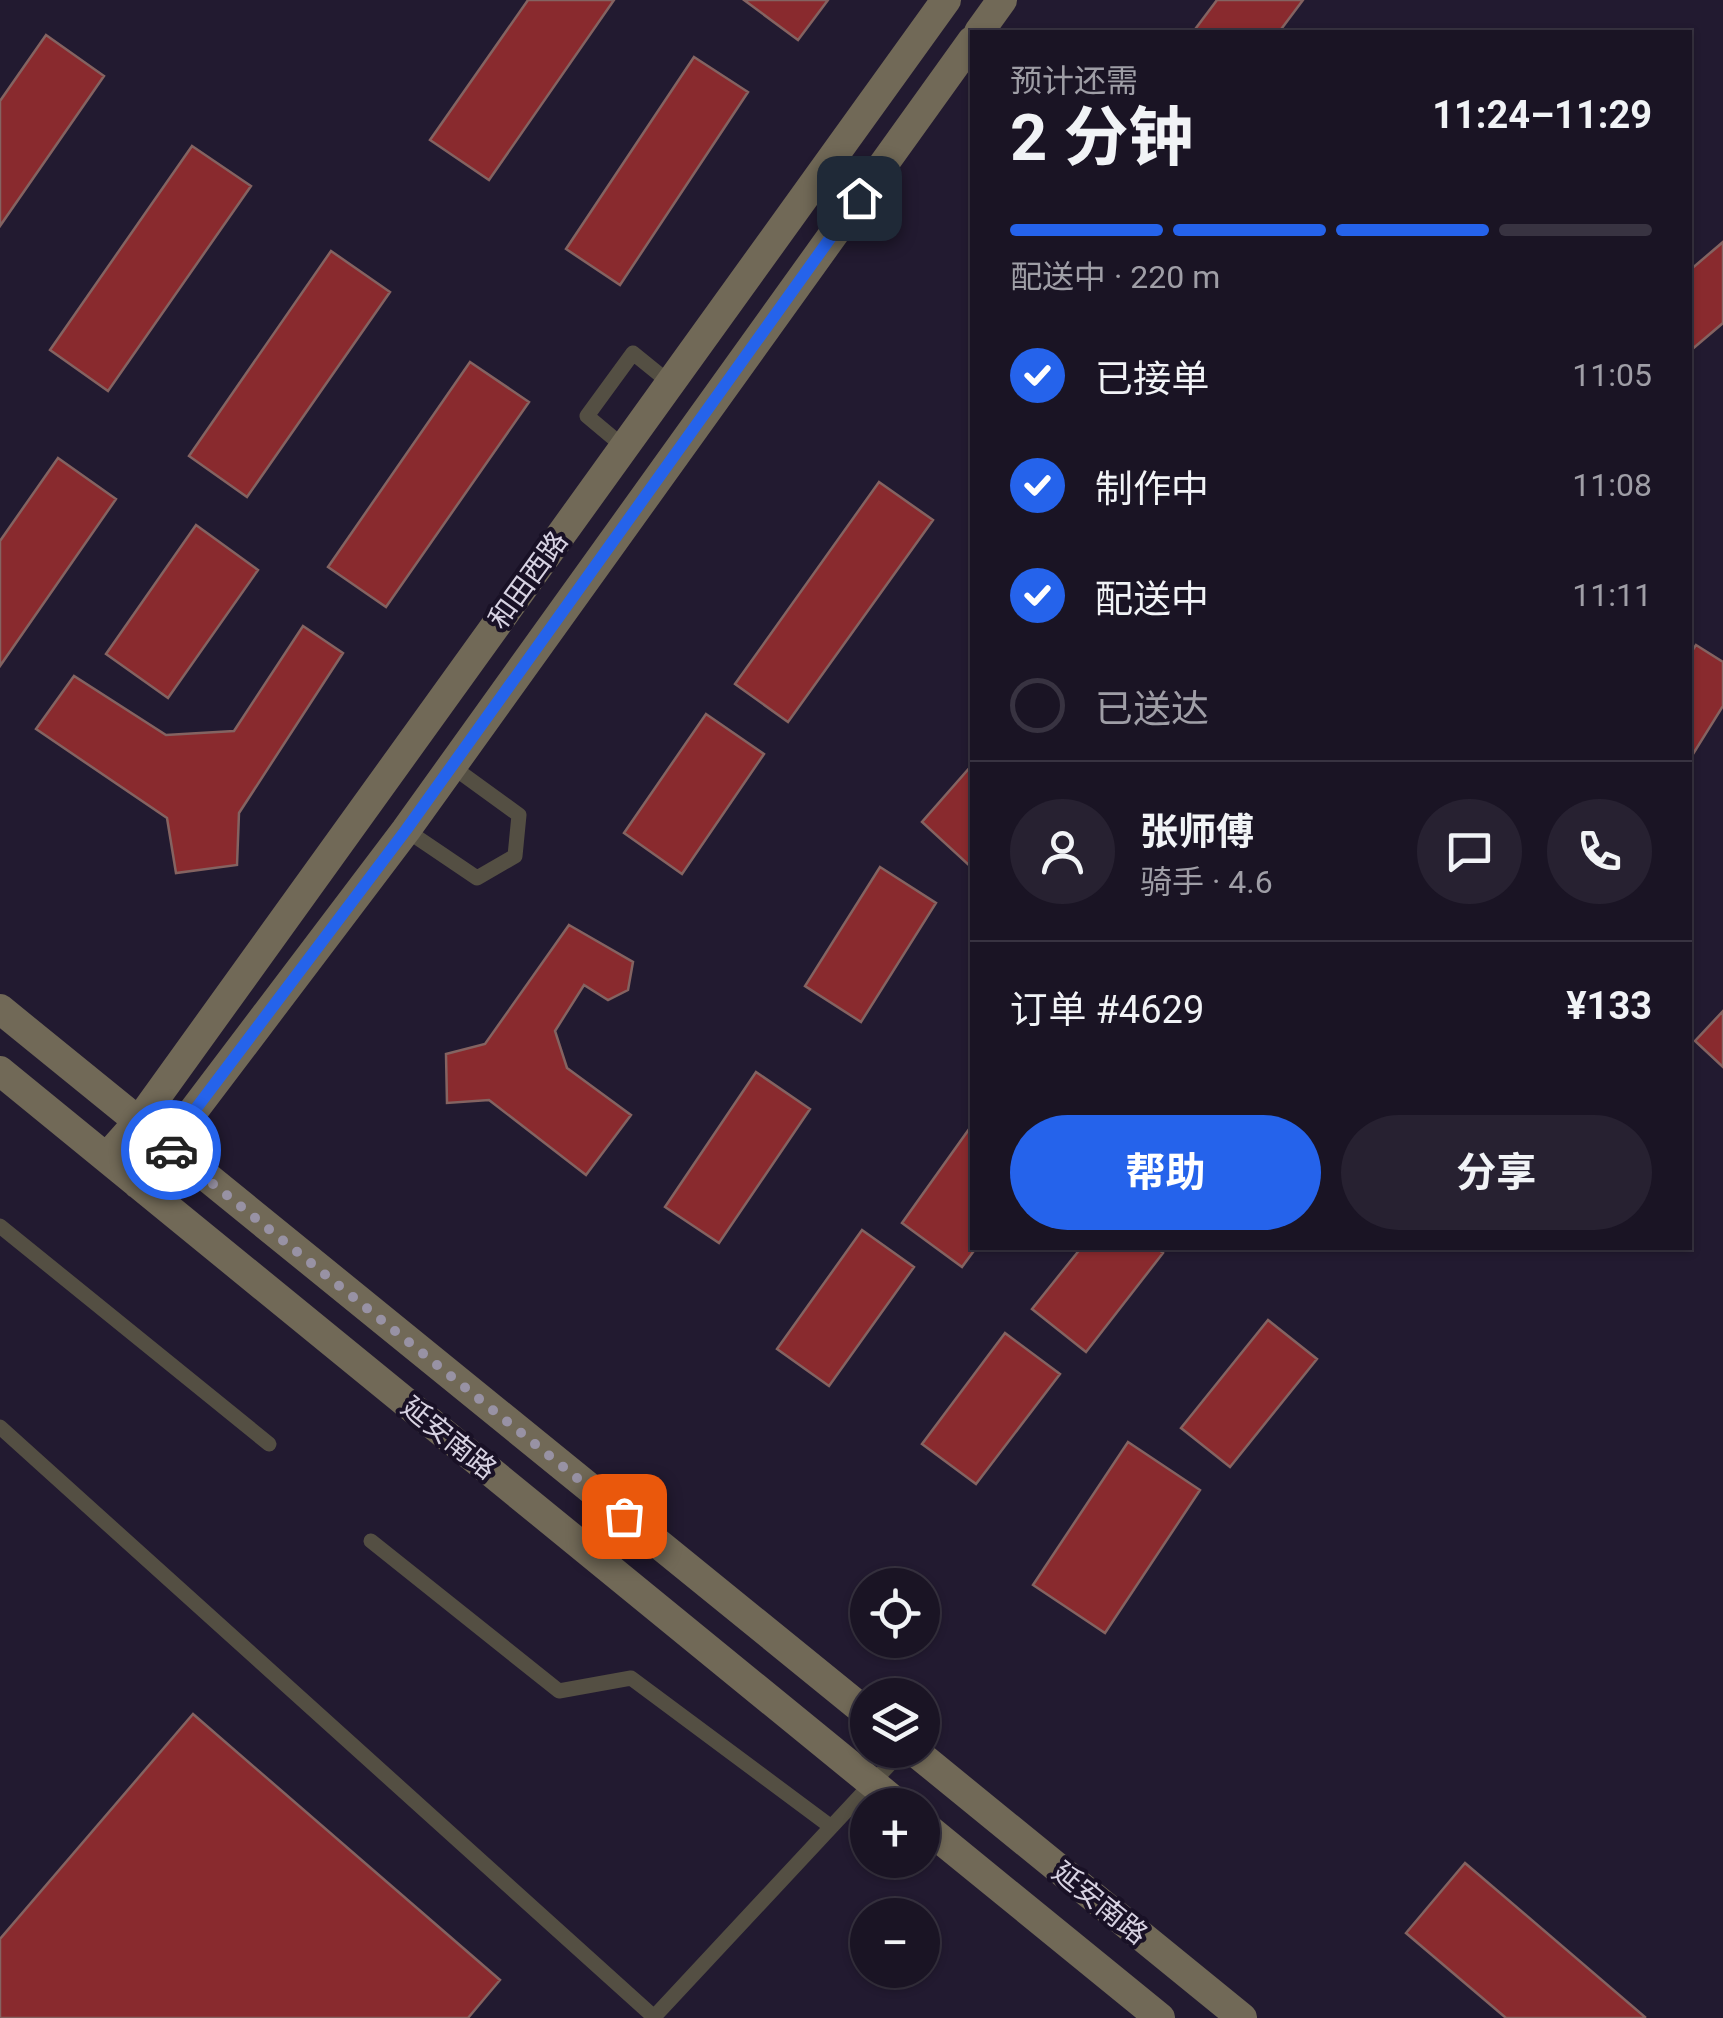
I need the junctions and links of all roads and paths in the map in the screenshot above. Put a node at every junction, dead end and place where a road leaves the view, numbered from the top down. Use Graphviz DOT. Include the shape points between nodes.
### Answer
graph roads {
  1 [pos="946,0"];
  2 [pos="1002,0"];
  3 [pos="980,30"];
  4 [pos="970,44"];
  5 [pos="670,383"];
  6 [pos="624,447"];
  7 [pos="450,765"];
  8 [pos="406,830"];
  9 [pos="0,1009"];
  10 [pos="0,1071"];
  11 [pos="139,1121"];
  12 [pos="167,1147"];
  13 [pos="107,1157"];
  14 [pos="138,1184"];
  15 [pos="0,1226"];
  16 [pos="0,1428"];
  17 [pos="269,1444"];
  18 [pos="371,1541"];
  19 [pos="850,1699"];
  20 [pos="885,1768"];
  21 [pos="934,1768"];
  22 [pos="871,1782"];
  23 [pos="878,1788"];
  24 [pos="830,1826"];
  25 [pos="940,1839"];
  26 [pos="653,2018"];
  27 [pos="1160,2018"];
  28 [pos="1242,2018"];
  1 -- 5 [label="main road, 和田西路"];
  2 -- 3 [label="main road"];
  4 -- 7 [label="main road, 和田西路"];
  5 -- 6 [label="main road, 和田西路"];
  5 -- 6 [label="lane" via="634,353 587,416"];
  6 -- 11 [label="main road, 和田西路"];
  7 -- 8 [label="main road, 和田西路"];
  7 -- 8 [label="lane" via="519,815 515,856 477,878"];
  8 -- 12 [label="main road, 和田西路"];
  9 -- 11 [label="main road, 延安南路"];
  10 -- 13 [label="main road, 延安南路"];
  11 -- 12 [label="main road, 延安南路"];
  11 -- 13 [label="main road, 和田西路"];
  12 -- 14 [label="main road, 和田西路"];
  12 -- 19 [label="main road, 延安南路"];
  13 -- 14 [label="main road, 延安南路"];
  14 -- 22 [label="main road, 延安南路"];
  15 -- 17 [label="lane"];
  16 -- 26 [label="lane"];
  18 -- 24 [label="lane" via="559,1691 631,1678"];
  20 -- 22 [label="lane"];
  21 -- 28 [label="main road, 延安南路"];
  22 -- 23 [label="main road, 延安南路"];
  22 -- 24 [label="lane"];
  24 -- 26 [label="lane"];
  25 -- 27 [label="main road, 延安南路"];
}
